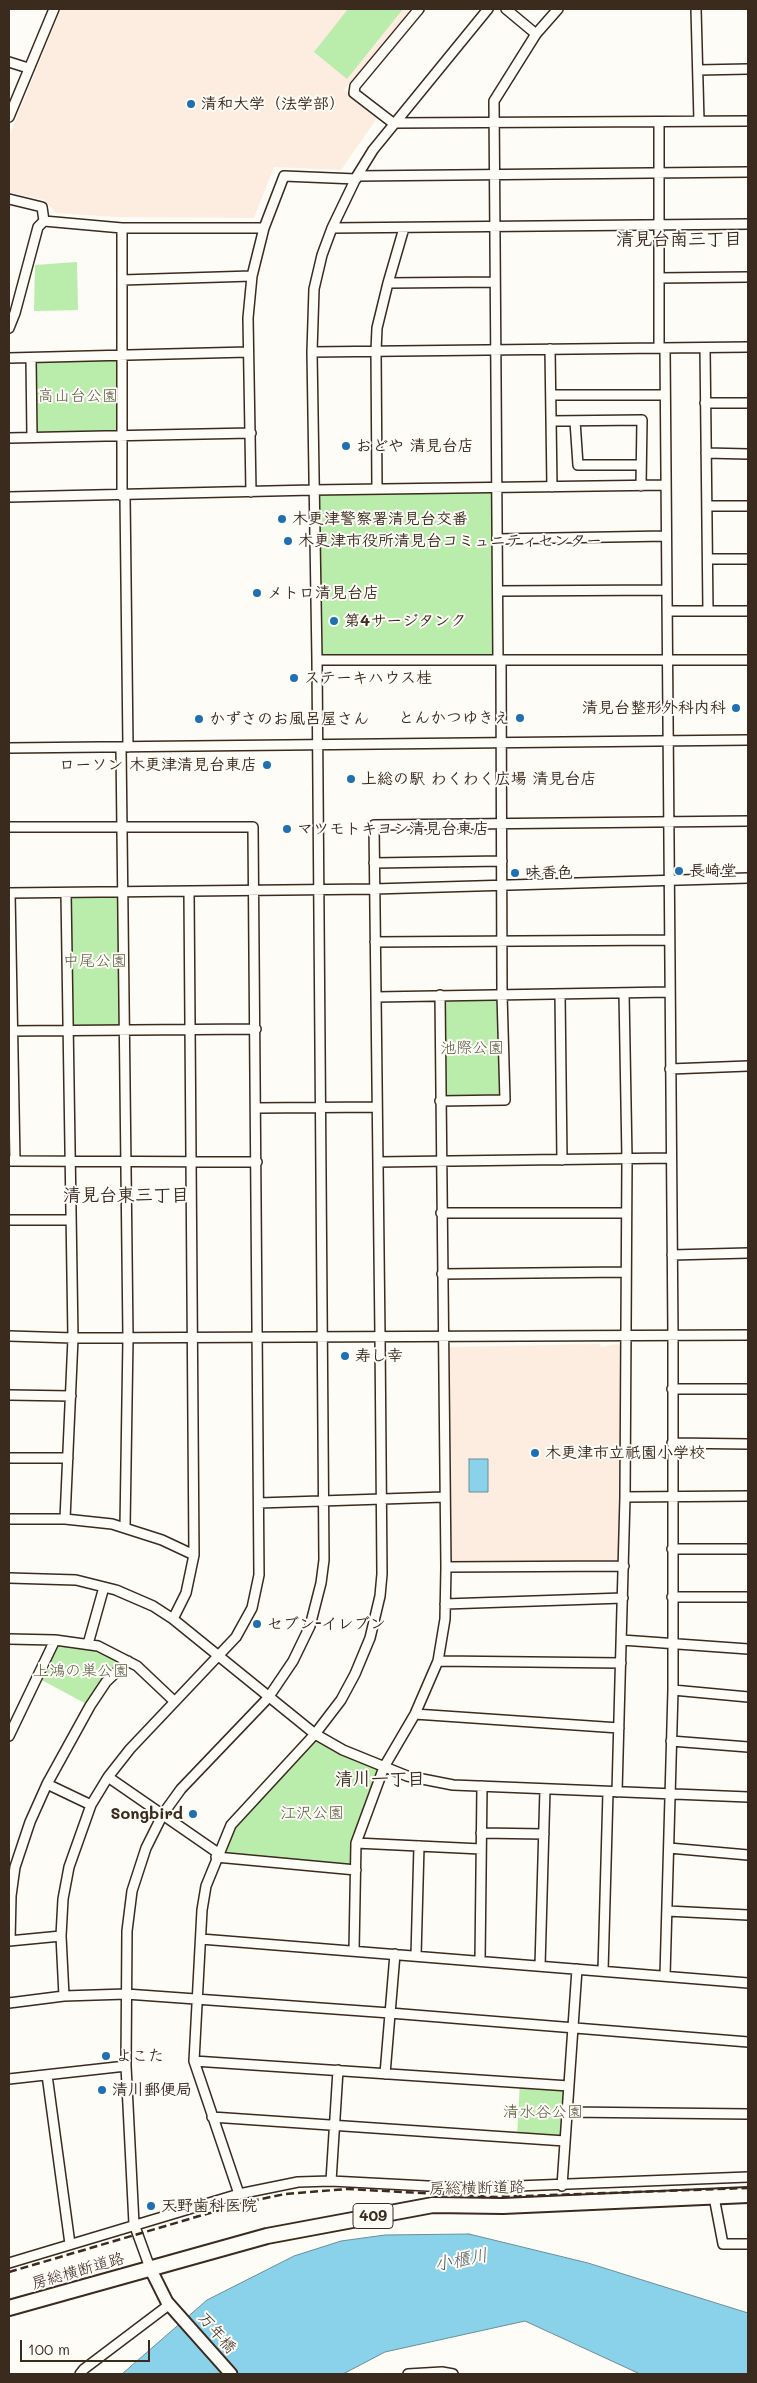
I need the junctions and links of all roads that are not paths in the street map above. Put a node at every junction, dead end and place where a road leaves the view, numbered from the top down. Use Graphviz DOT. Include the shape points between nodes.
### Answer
graph roads {
  1 [pos="54,9"];
  2 [pos="419,9"];
  3 [pos="488,9"];
  4 [pos="506,9"];
  5 [pos="558,9"];
  6 [pos="696,9"];
  7 [pos="536,34"];
  8 [pos="9,62"];
  9 [pos="28,68"];
  10 [pos="748,69"];
  11 [pos="698,70"];
  12 [pos="9,117"];
  13 [pos="699,121"];
  14 [pos="748,121"];
  15 [pos="659,122"];
  16 [pos="392,123"];
  17 [pos="494,123"];
  18 [pos="748,172"];
  19 [pos="659,173"];
  20 [pos="494,175"];
  21 [pos="357,178"];
  22 [pos="9,199"];
  23 [pos="44,221"];
  24 [pos="748,224"];
  25 [pos="659,225"];
  26 [pos="495,226"];
  27 [pos="122,228"];
  28 [pos="264,228"];
  29 [pos="332,228"];
  30 [pos="404,228"];
  31 [pos="252,276"];
  32 [pos="659,278"];
  33 [pos="748,278"];
  34 [pos="122,280"];
  35 [pos="495,282"];
  36 [pos="388,283"];
  37 [pos="9,328"];
  38 [pos="748,347"];
  39 [pos="662,348"];
  40 [pos="705,348"];
  41 [pos="550,349"];
  42 [pos="496,350"];
  43 [pos="376,351"];
  44 [pos="248,352"];
  45 [pos="312,352"];
  46 [pos="122,356"];
  47 [pos="9,358"];
  48 [pos="30,358"];
  49 [pos="665,395"];
  50 [pos="551,396"];
  51 [pos="706,403"];
  52 [pos="748,403"];
  53 [pos="551,421"];
  54 [pos="575,421"];
  55 [pos="251,433"];
  56 [pos="122,435"];
  57 [pos="32,437"];
  58 [pos="9,438"];
  59 [pos="706,453"];
  60 [pos="748,454"];
  61 [pos="641,465"];
  62 [pos="641,486"];
  63 [pos="666,486"];
  64 [pos="497,487"];
  65 [pos="552,487"];
  66 [pos="377,489"];
  67 [pos="314,490"];
  68 [pos="251,492"];
  69 [pos="124,496"];
  70 [pos="9,497"];
  71 [pos="707,506"];
  72 [pos="748,506"];
  73 [pos="666,536"];
  74 [pos="497,539"];
  75 [pos="708,559"];
  76 [pos="748,559"];
  77 [pos="666,590"];
  78 [pos="498,591"];
  79 [pos="667,611"];
  80 [pos="708,611"];
  81 [pos="748,611"];
  82 [pos="317,660"];
  83 [pos="500,660"];
  84 [pos="667,660"];
  85 [pos="748,660"];
  86 [pos="748,740"];
  87 [pos="667,741"];
  88 [pos="502,743"];
  89 [pos="316,745"];
  90 [pos="124,747"];
  91 [pos="9,748"];
  92 [pos="748,821"];
  93 [pos="668,822"];
  94 [pos="502,824"];
  95 [pos="9,827"];
  96 [pos="122,827"];
  97 [pos="502,861"];
  98 [pos="374,863"];
  99 [pos="748,878"];
  100 [pos="669,879"];
  101 [pos="502,885"];
  102 [pos="374,889"];
  103 [pos="318,890"];
  104 [pos="254,891"];
  105 [pos="122,892"];
  106 [pos="189,892"];
  107 [pos="10,893"];
  108 [pos="66,893"];
  109 [pos="669,940"];
  110 [pos="502,941"];
  111 [pos="375,942"];
  112 [pos="670,992"];
  113 [pos="624,993"];
  114 [pos="502,994"];
  115 [pos="560,994"];
  116 [pos="440,995"];
  117 [pos="376,997"];
  118 [pos="256,1028"];
  119 [pos="190,1029"];
  120 [pos="68,1030"];
  121 [pos="124,1030"];
  122 [pos="11,1031"];
  123 [pos="748,1066"];
  124 [pos="670,1069"];
  125 [pos="440,1101"];
  126 [pos="377,1107"];
  127 [pos="257,1108"];
  128 [pos="320,1108"];
  129 [pos="671,1158"];
  130 [pos="627,1159"];
  131 [pos="562,1160"];
  132 [pos="12,1161"];
  133 [pos="70,1161"];
  134 [pos="441,1161"];
  135 [pos="126,1162"];
  136 [pos="191,1162"];
  137 [pos="257,1162"];
  138 [pos="378,1162"];
  139 [pos="441,1213"];
  140 [pos="626,1213"];
  141 [pos="9,1220"];
  142 [pos="71,1220"];
  143 [pos="748,1254"];
  144 [pos="672,1255"];
  145 [pos="625,1272"];
  146 [pos="442,1274"];
  147 [pos="625,1335"];
  148 [pos="673,1335"];
  149 [pos="748,1335"];
  150 [pos="9,1336"];
  151 [pos="380,1336"];
  152 [pos="443,1336"];
  153 [pos="258,1337"];
  154 [pos="323,1337"];
  155 [pos="73,1338"];
  156 [pos="128,1338"];
  157 [pos="193,1338"];
  158 [pos="672,1389"];
  159 [pos="748,1389"];
  160 [pos="9,1395"];
  161 [pos="71,1396"];
  162 [pos="672,1443"];
  163 [pos="748,1444"];
  164 [pos="9,1458"];
  165 [pos="68,1458"];
  166 [pos="626,1496"];
  167 [pos="672,1496"];
  168 [pos="748,1496"];
  169 [pos="444,1497"];
  170 [pos="381,1499"];
  171 [pos="325,1501"];
  172 [pos="259,1503"];
  173 [pos="9,1519"];
  174 [pos="65,1519"];
  175 [pos="125,1527"];
  176 [pos="672,1548"];
  177 [pos="748,1549"];
  178 [pos="194,1555"];
  179 [pos="624,1566"];
  180 [pos="446,1567"];
  181 [pos="9,1578"];
  182 [pos="104,1586"];
  183 [pos="672,1597"];
  184 [pos="748,1597"];
  185 [pos="623,1598"];
  186 [pos="445,1604"];
  187 [pos="172,1619"];
  188 [pos="9,1639"];
  189 [pos="55,1640"];
  190 [pos="622,1640"];
  191 [pos="672,1643"];
  192 [pos="88,1644"];
  193 [pos="748,1649"];
  194 [pos="219,1656"];
  195 [pos="128,1661"];
  196 [pos="438,1661"];
  197 [pos="622,1663"];
  198 [pos="673,1690"];
  199 [pos="748,1697"];
  200 [pos="268,1698"];
  201 [pos="174,1702"];
  202 [pos="414,1714"];
  203 [pos="619,1728"];
  204 [pos="315,1734"];
  205 [pos="9,1736"];
  206 [pos="672,1741"];
  207 [pos="748,1748"];
  208 [pos="384,1767"];
  209 [pos="108,1777"];
  210 [pos="48,1784"];
  211 [pos="482,1786"];
  212 [pos="546,1789"];
  213 [pos="613,1792"];
  214 [pos="670,1792"];
  215 [pos="748,1797"];
  216 [pos="91,1805"];
  217 [pos="163,1814"];
  218 [pos="481,1833"];
  219 [pos="544,1834"];
  220 [pos="356,1843"];
  221 [pos="419,1846"];
  222 [pos="668,1848"];
  223 [pos="481,1849"];
  224 [pos="217,1855"];
  225 [pos="748,1855"];
  226 [pos="356,1870"];
  227 [pos="667,1911"];
  228 [pos="748,1915"];
  229 [pos="61,1936"];
  230 [pos="201,1939"];
  231 [pos="9,1941"];
  232 [pos="354,1951"];
  233 [pos="395,1954"];
  234 [pos="416,1956"];
  235 [pos="480,1961"];
  236 [pos="540,1966"];
  237 [pos="577,1969"];
  238 [pos="603,1971"];
  239 [pos="664,1976"];
  240 [pos="748,1983"];
  241 [pos="126,1994"];
  242 [pos="64,1996"];
  243 [pos="198,1999"];
  244 [pos="9,2003"];
  245 [pos="390,2012"];
  246 [pos="574,2028"];
  247 [pos="748,2042"];
  248 [pos="194,2061"];
  249 [pos="126,2066"];
  250 [pos="338,2070"];
  251 [pos="385,2074"];
  252 [pos="47,2075"];
  253 [pos="9,2079"];
  254 [pos="570,2086"];
  255 [pos="568,2112"];
  256 [pos="748,2114"];
  257 [pos="212,2117"];
  258 [pos="334,2125"];
  259 [pos="565,2141"];
  260 [pos="748,2177"];
  261 [pos="331,2181"];
  262 [pos="562,2186"];
  263 [pos="239,2194"];
  264 [pos="748,2195"];
  265 [pos="714,2197"];
  266 [pos="134,2224"];
  267 [pos="70,2244"];
  268 [pos="748,2244"];
  269 [pos="9,2263"];
  270 [pos="150,2268"];
  271 [pos="170,2304"];
  272 [pos="9,2308"];
  273 [pos="80,2374"];
  274 [pos="231,2374"];
  275 [pos="408,2374"];
  276 [pos="453,2374"];
  1 -- 9 [label="street"];
  2 -- 16 [label="street" via="355,86 354,93"];
  3 -- 16 [label="street"];
  4 -- 7 [label="street"];
  5 -- 7 [label="street"];
  6 -- 11 [label="street"];
  7 -- 17 [label="street" via="494,100"];
  8 -- 9 [label="street"];
  9 -- 12 [label="street"];
  10 -- 11 [label="street"];
  11 -- 13 [label="street"];
  13 -- 14 [label="street"];
  13 -- 15 [label="street"];
  15 -- 17 [label="street"];
  15 -- 19 [label="street"];
  16 -- 17 [label="street"];
  16 -- 21 [label="street"];
  17 -- 20 [label="street"];
  18 -- 19 [label="street"];
  19 -- 20 [label="street"];
  19 -- 25 [label="street"];
  20 -- 21 [label="street"];
  20 -- 26 [label="street"];
  21 -- 28 [label="street" via="284,176"];
  21 -- 29 [label="street"];
  22 -- 23 [label="street" via="42,207"];
  23 -- 27 [label="street"];
  23 -- 37 [label="street" via="38,227"];
  24 -- 25 [label="street"];
  25 -- 26 [label="street"];
  25 -- 32 [label="street"];
  26 -- 30 [label="street"];
  26 -- 35 [label="street"];
  27 -- 28 [label="street"];
  27 -- 34 [label="street"];
  28 -- 31 [label="street"];
  29 -- 30 [label="street"];
  29 -- 45 [label="street" via="314,289"];
  30 -- 36 [label="street"];
  31 -- 34 [label="street"];
  31 -- 44 [label="street"];
  32 -- 33 [label="street"];
  32 -- 39 [label="street"];
  34 -- 46 [label="street"];
  35 -- 36 [label="street"];
  35 -- 42 [label="street"];
  36 -- 43 [label="street" via="377,328"];
  38 -- 40 [label="street"];
  39 -- 40 [label="street"];
  39 -- 41 [label="street"];
  39 -- 49 [label="street"];
  40 -- 51 [label="street"];
  41 -- 42 [label="street"];
  41 -- 50 [label="street"];
  42 -- 43 [label="street"];
  42 -- 64 [label="street"];
  43 -- 45 [label="street"];
  43 -- 66 [label="street"];
  44 -- 46 [label="street"];
  44 -- 55 [label="street"];
  45 -- 67 [label="street"];
  46 -- 48 [label="street"];
  46 -- 56 [label="street"];
  47 -- 48 [label="street"];
  48 -- 57 [label="street"];
  49 -- 50 [label="street"];
  49 -- 63 [label="street"];
  50 -- 53 [label="street"];
  51 -- 52 [label="street"];
  51 -- 59 [label="street"];
  53 -- 54 [label="street"];
  53 -- 65 [label="street"];
  54 -- 61 [label="street" via="578,465"];
  54 -- 61 [label="street" via="642,420"];
  55 -- 56 [label="street"];
  55 -- 68 [label="street"];
  56 -- 57 [label="street"];
  56 -- 69 [label="street"];
  57 -- 58 [label="street"];
  59 -- 60 [label="street"];
  59 -- 71 [label="street"];
  61 -- 62 [label="street"];
  62 -- 63 [label="street"];
  62 -- 65 [label="street"];
  63 -- 73 [label="street"];
  64 -- 65 [label="street"];
  64 -- 66 [label="street"];
  64 -- 74 [label="street"];
  66 -- 67 [label="street"];
  67 -- 68 [label="street"];
  67 -- 82 [label="street"];
  68 -- 69 [label="street"];
  69 -- 70 [label="street"];
  69 -- 90 [label="street"];
  71 -- 72 [label="street"];
  71 -- 75 [label="street"];
  73 -- 74 [label="street"];
  73 -- 77 [label="street"];
  74 -- 78 [label="street"];
  75 -- 76 [label="street"];
  75 -- 80 [label="street"];
  77 -- 78 [label="street"];
  77 -- 79 [label="street"];
  78 -- 83 [label="street"];
  79 -- 80 [label="street"];
  79 -- 84 [label="street"];
  80 -- 81 [label="street"];
  82 -- 83 [label="street"];
  82 -- 89 [label="street"];
  83 -- 84 [label="street"];
  83 -- 88 [label="street"];
  84 -- 85 [label="street"];
  84 -- 87 [label="street"];
  86 -- 87 [label="street"];
  87 -- 88 [label="street"];
  87 -- 93 [label="street"];
  88 -- 89 [label="street"];
  88 -- 94 [label="street"];
  89 -- 90 [label="street"];
  89 -- 103 [label="street"];
  90 -- 91 [label="street"];
  90 -- 96 [label="street"];
  92 -- 93 [label="street"];
  93 -- 94 [label="street"];
  93 -- 100 [label="street"];
  94 -- 97 [label="street"];
  94 -- 98 [label="street" via="374,825"];
  95 -- 96 [label="street"];
  96 -- 104 [label="street" via="253,827"];
  96 -- 105 [label="street"];
  97 -- 98 [label="street"];
  97 -- 101 [label="street"];
  98 -- 102 [label="street"];
  99 -- 100 [label="street"];
  100 -- 101 [label="street"];
  100 -- 109 [label="street"];
  101 -- 102 [label="street"];
  101 -- 110 [label="street"];
  102 -- 103 [label="street"];
  102 -- 111 [label="street"];
  103 -- 104 [label="street"];
  103 -- 128 [label="street"];
  104 -- 106 [label="street"];
  104 -- 118 [label="street"];
  105 -- 106 [label="street"];
  105 -- 108 [label="street"];
  105 -- 121 [label="street"];
  106 -- 119 [label="street"];
  107 -- 108 [label="street"];
  107 -- 122 [label="street"];
  108 -- 120 [label="street"];
  109 -- 110 [label="street"];
  109 -- 112 [label="street"];
  110 -- 111 [label="street"];
  110 -- 114 [label="street"];
  111 -- 117 [label="street"];
  112 -- 113 [label="street"];
  112 -- 124 [label="street"];
  113 -- 115 [label="street"];
  113 -- 130 [label="street"];
  114 -- 115 [label="street"];
  114 -- 116 [label="street"];
  114 -- 125 [label="street" via="505,1100"];
  115 -- 131 [label="street"];
  116 -- 117 [label="street"];
  116 -- 125 [label="street"];
  117 -- 126 [label="street"];
  118 -- 119 [label="street"];
  118 -- 127 [label="street"];
  119 -- 121 [label="street"];
  119 -- 136 [label="street"];
  120 -- 121 [label="street"];
  120 -- 122 [label="street"];
  120 -- 133 [label="street"];
  121 -- 135 [label="street"];
  122 -- 132 [label="street"];
  123 -- 124 [label="street"];
  124 -- 129 [label="street"];
  125 -- 134 [label="street"];
  126 -- 128 [label="street"];
  126 -- 138 [label="street"];
  127 -- 128 [label="street"];
  127 -- 137 [label="street"];
  128 -- 154 [label="street"];
  129 -- 130 [label="street"];
  129 -- 144 [label="street"];
  130 -- 131 [label="street"];
  130 -- 140 [label="street"];
  131 -- 134 [label="street"];
  132 -- 133 [label="street"];
  133 -- 135 [label="street"];
  133 -- 142 [label="street"];
  134 -- 138 [label="street"];
  134 -- 139 [label="street"];
  135 -- 136 [label="street"];
  135 -- 156 [label="street"];
  136 -- 137 [label="street"];
  136 -- 157 [label="street"];
  137 -- 153 [label="street"];
  138 -- 151 [label="street"];
  139 -- 140 [label="street"];
  139 -- 146 [label="street"];
  140 -- 145 [label="street"];
  141 -- 142 [label="street"];
  142 -- 155 [label="street"];
  143 -- 144 [label="street"];
  144 -- 148 [label="street"];
  145 -- 146 [label="street"];
  145 -- 147 [label="street"];
  146 -- 152 [label="street"];
  147 -- 148 [label="street"];
  147 -- 152 [label="street"];
  147 -- 166 [label="street"];
  148 -- 149 [label="street"];
  148 -- 158 [label="street"];
  150 -- 155 [label="street"];
  151 -- 152 [label="street"];
  151 -- 154 [label="street"];
  151 -- 170 [label="street"];
  152 -- 169 [label="street"];
  153 -- 154 [label="street"];
  153 -- 157 [label="street"];
  153 -- 172 [label="street"];
  154 -- 171 [label="street"];
  155 -- 156 [label="street"];
  155 -- 161 [label="street"];
  156 -- 157 [label="street"];
  156 -- 175 [label="street"];
  157 -- 178 [label="street"];
  158 -- 159 [label="street"];
  158 -- 162 [label="street"];
  160 -- 161 [label="street"];
  161 -- 165 [label="street"];
  162 -- 163 [label="street"];
  162 -- 167 [label="street"];
  164 -- 165 [label="street"];
  165 -- 174 [label="street"];
  166 -- 167 [label="street"];
  166 -- 179 [label="street"];
  167 -- 168 [label="street"];
  167 -- 176 [label="street"];
  169 -- 170 [label="street"];
  169 -- 180 [label="street"];
  170 -- 171 [label="street"];
  170 -- 204 [label="street" via="380,1596 370,1638 341,1700"];
  171 -- 172 [label="street"];
  171 -- 200 [label="street" via="324,1560 310,1626 293,1661"];
  172 -- 194 [label="street" via="260,1558 256,1592 245,1622"];
  173 -- 174 [label="street"];
  174 -- 175 [label="street"];
  175 -- 178 [label="street"];
  176 -- 177 [label="street"];
  176 -- 183 [label="street"];
  178 -- 187 [label="street" via="186,1593"];
  179 -- 180 [label="street"];
  179 -- 185 [label="street"];
  180 -- 186 [label="street"];
  181 -- 182 [label="street" via="76,1580"];
  182 -- 187 [label="street" via="134,1597"];
  182 -- 192 [label="street"];
  183 -- 184 [label="street"];
  183 -- 191 [label="street"];
  185 -- 186 [label="street"];
  185 -- 190 [label="street"];
  186 -- 196 [label="street"];
  187 -- 194 [label="street"];
  188 -- 189 [label="street"];
  189 -- 192 [label="street"];
  189 -- 205 [label="street"];
  190 -- 191 [label="street"];
  190 -- 197 [label="street"];
  191 -- 193 [label="street"];
  191 -- 198 [label="street"];
  192 -- 195 [label="street"];
  194 -- 200 [label="street"];
  194 -- 201 [label="street"];
  195 -- 201 [label="street"];
  195 -- 210 [label="street" via="106,1682 90,1706"];
  196 -- 197 [label="street"];
  196 -- 202 [label="street"];
  197 -- 203 [label="street"];
  198 -- 199 [label="street"];
  198 -- 206 [label="street"];
  200 -- 204 [label="street"];
  200 -- 217 [label="street" via="193,1775"];
  201 -- 209 [label="street" via="146,1730"];
  202 -- 203 [label="street"];
  202 -- 208 [label="street"];
  203 -- 213 [label="street"];
  204 -- 208 [label="street"];
  204 -- 224 [label="street" via="240,1813"];
  206 -- 207 [label="street"];
  206 -- 214 [label="street"];
  208 -- 211 [label="street" via="432,1781"];
  208 -- 220 [label="street"];
  209 -- 216 [label="street"];
  209 -- 217 [label="street"];
  210 -- 216 [label="street"];
  210 -- 231 [label="street" via="30,1822 15,1867"];
  211 -- 212 [label="street"];
  211 -- 218 [label="street"];
  212 -- 213 [label="street"];
  212 -- 219 [label="street"];
  213 -- 214 [label="street"];
  213 -- 238 [label="street"];
  214 -- 215 [label="street"];
  214 -- 222 [label="street"];
  216 -- 229 [label="street" via="69,1868"];
  217 -- 224 [label="street"];
  217 -- 241 [label="street" via="146,1848 132,1891 127,1931"];
  218 -- 219 [label="street"];
  218 -- 223 [label="street"];
  219 -- 236 [label="street"];
  220 -- 221 [label="street"];
  220 -- 226 [label="street"];
  221 -- 223 [label="street"];
  221 -- 234 [label="street"];
  222 -- 225 [label="street"];
  222 -- 227 [label="street"];
  223 -- 235 [label="street"];
  224 -- 226 [label="street"];
  224 -- 230 [label="street" via="206,1886"];
  226 -- 232 [label="street"];
  227 -- 228 [label="street"];
  227 -- 239 [label="street"];
  229 -- 231 [label="street"];
  229 -- 242 [label="street"];
  230 -- 232 [label="street"];
  230 -- 243 [label="street"];
  232 -- 233 [label="street"];
  233 -- 234 [label="street"];
  233 -- 245 [label="street"];
  234 -- 235 [label="street"];
  235 -- 236 [label="street"];
  236 -- 237 [label="street"];
  237 -- 238 [label="street"];
  237 -- 246 [label="street"];
  238 -- 239 [label="street"];
  239 -- 240 [label="street"];
  241 -- 242 [label="street"];
  241 -- 243 [label="street"];
  241 -- 249 [label="street"];
  242 -- 244 [label="street"];
  243 -- 245 [label="street"];
  243 -- 248 [label="street"];
  245 -- 246 [label="street"];
  245 -- 251 [label="street"];
  246 -- 247 [label="street"];
  246 -- 254 [label="street"];
  248 -- 250 [label="street"];
  248 -- 257 [label="street"];
  249 -- 252 [label="street"];
  249 -- 266 [label="street"];
  250 -- 251 [label="street"];
  250 -- 258 [label="street"];
  251 -- 254 [label="street"];
  252 -- 253 [label="street"];
  252 -- 267 [label="street"];
  254 -- 255 [label="street"];
  255 -- 256 [label="street"];
  255 -- 259 [label="street"];
  257 -- 258 [label="street"];
  257 -- 263 [label="street"];
  258 -- 259 [label="street"];
  258 -- 261 [label="street"];
  259 -- 262 [label="street"];
  260 -- 262 [label="street"];
  261 -- 262 [label="street" via="466,2188"];
  261 -- 263 [label="street" via="298,2182"];
  263 -- 266 [label="street"];
  264 -- 265 [label="highway, 房総横断道路 / 409"];
  265 -- 268 [label="street" via="723,2244"];
  265 -- 270 [label="highway, 房総横断道路 / 409" via="503,2206 433,2205 267,2236"];
  266 -- 267 [label="street"];
  266 -- 270 [label="street"];
  267 -- 269 [label="street"];
  270 -- 271 [label="main road, 万年橋"];
  270 -- 272 [label="highway, 房総横断道路 / 409"];
  271 -- 273 [label="street"];
  271 -- 274 [label="main road, 万年橋"];
  275 -- 276 [label="street"];
}
